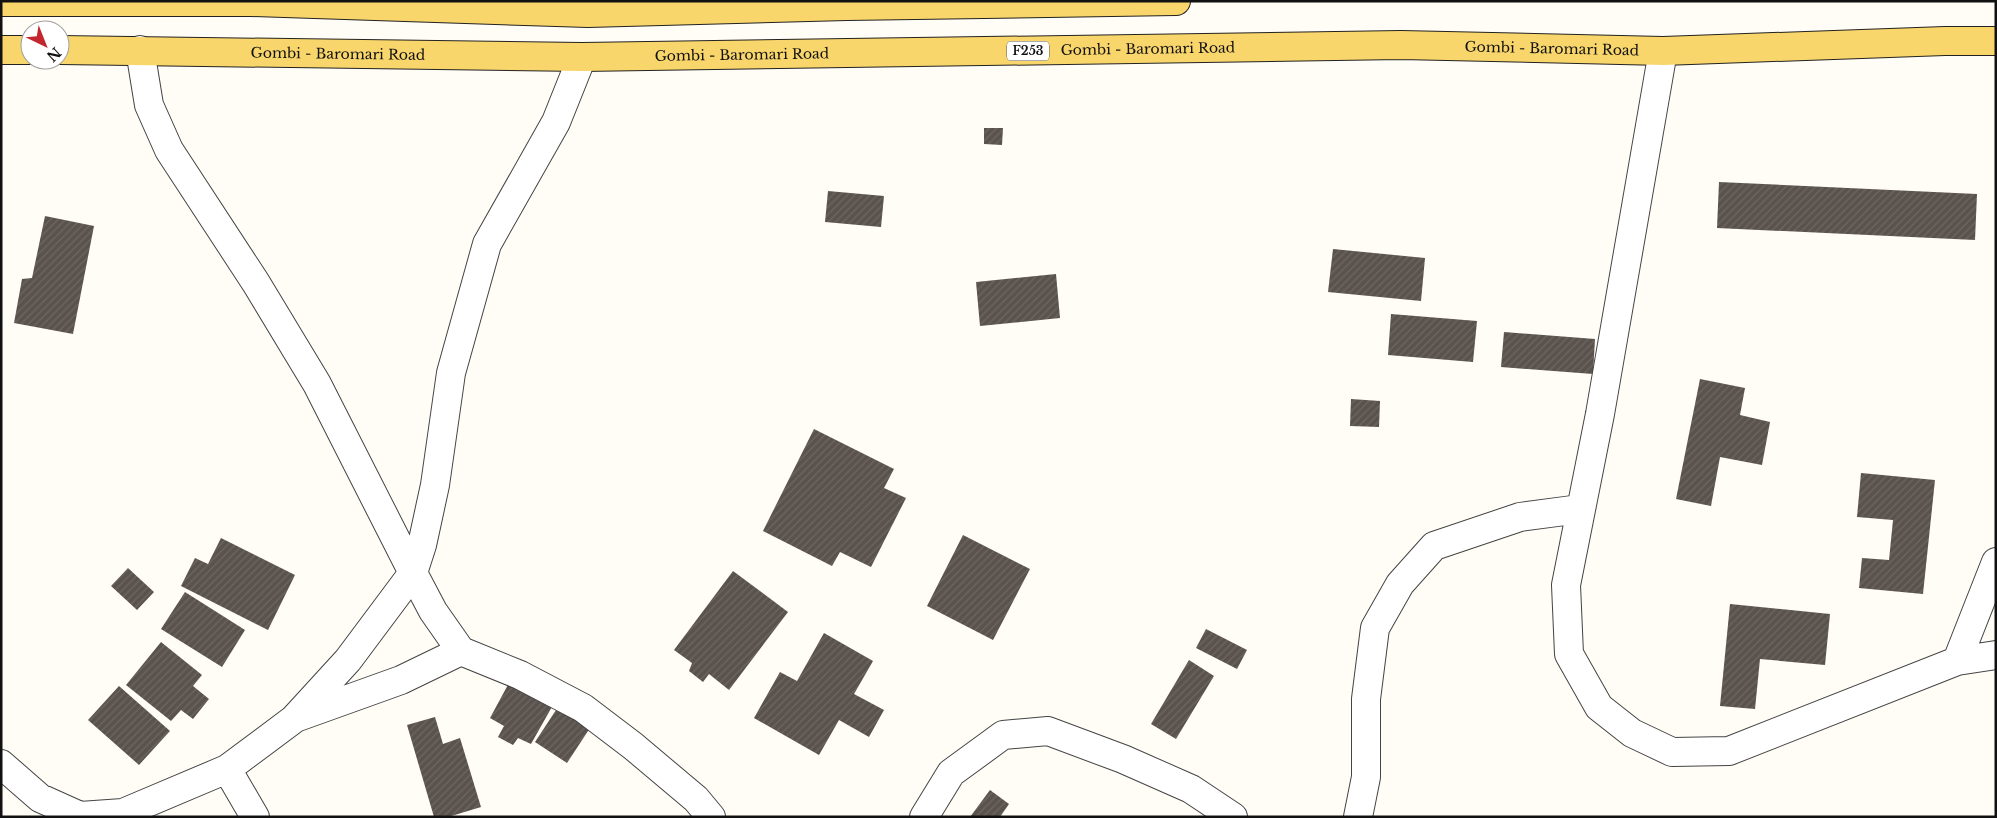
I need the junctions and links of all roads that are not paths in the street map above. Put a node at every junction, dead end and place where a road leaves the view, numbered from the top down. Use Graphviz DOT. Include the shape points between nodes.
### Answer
graph roads {
  1 [pos="1176,1"];
  2 [pos="1,2"];
  3 [pos="590,7"];
  4 [pos="1996,41"];
  5 [pos="1,50"];
  6 [pos="20,50"];
  7 [pos="70,50"];
  8 [pos="140,50"];
  9 [pos="1663,51"];
  10 [pos="582,57"];
  11 [pos="1580,509"];
  12 [pos="1996,562"];
  13 [pos="413,574"];
  14 [pos="461,651"];
  15 [pos="1996,656"];
  16 [pos="1957,661"];
  17 [pos="294,719"];
  18 [pos="1,764"];
  19 [pos="227,769"];
  20 [pos="255,817"];
  21 [pos="711,817"];
  22 [pos="924,817"];
  23 [pos="1232,817"];
  24 [pos="1358,817"];
  1 -- 3 [label="main road"];
  2 -- 3 [label="main road"];
  4 -- 9 [label="main road, Gombi - Baromari Road / F253"];
  5 -- 6 [label="main road"];
  7 -- 8 [label="main road, Gombi - Baromari Road / F253"];
  8 -- 10 [label="main road, Gombi - Baromari Road / F253"];
  8 -- 13 [label="street" via="149,105 169,150 317,384"];
  9 -- 10 [label="main road, Gombi - Baromari Road / F253" via="1401,45"];
  9 -- 11 [label="street" via="1600,414"];
  10 -- 13 [label="street" via="556,122 487,244 450,373 435,485"];
  11 -- 16 [label="street" via="1566,585 1569,654 1599,707 1632,733 1672,752 1729,751"];
  11 -- 24 [label="street" via="1520,517 1434,546 1400,584 1375,628 1366,699 1366,777"];
  12 -- 16 [label="street"];
  13 -- 14 [label="street"];
  13 -- 17 [label="street" via="348,660"];
  14 -- 17 [label="street" via="401,680"];
  14 -- 21 [label="street" via="520,675 583,708 696,799"];
  15 -- 16 [label="street"];
  17 -- 19 [label="street"];
  18 -- 19 [label="street" via="40,798 80,816 123,813"];
  19 -- 20 [label="street"];
  22 -- 23 [label="street" via="951,772 1003,735 1048,731 1191,788"];
}
